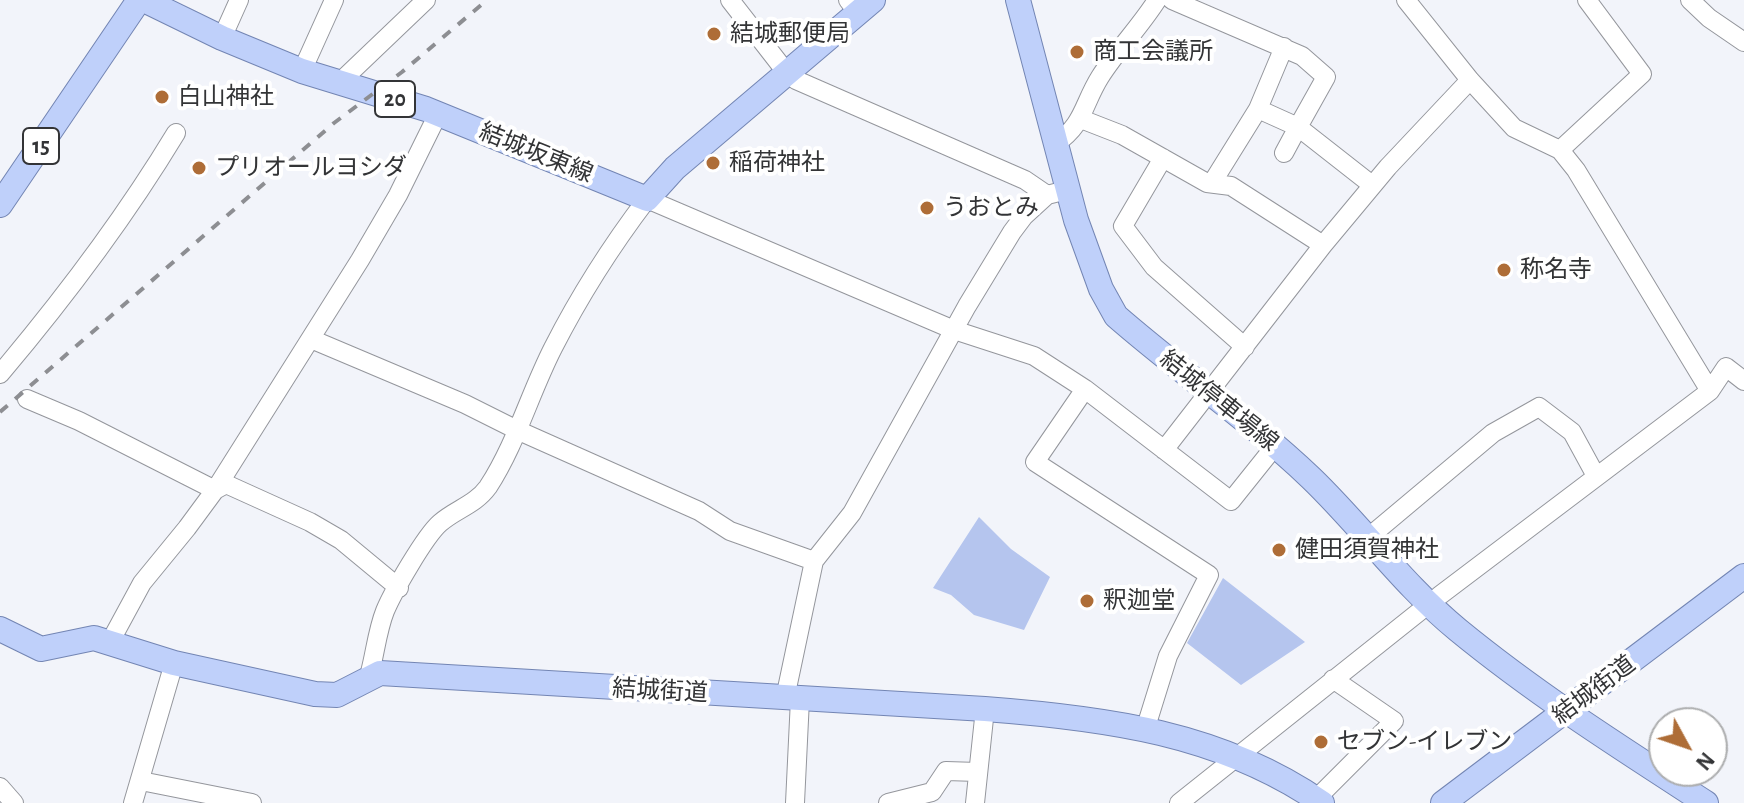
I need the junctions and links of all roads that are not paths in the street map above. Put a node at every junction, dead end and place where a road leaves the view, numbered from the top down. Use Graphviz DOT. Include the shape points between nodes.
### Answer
graph roads {
  1 [pos="141,0"];
  2 [pos="239,0"];
  3 [pos="334,0"];
  4 [pos="406,0"];
  5 [pos="426,0"];
  6 [pos="730,0"];
  7 [pos="1018,0"];
  8 [pos="1157,0"];
  9 [pos="1172,0"];
  10 [pos="1406,0"];
  11 [pos="1587,0"];
  12 [pos="1690,0"];
  13 [pos="859,4"];
  14 [pos="222,38"];
  15 [pos="1744,42"];
  16 [pos="1284,47"];
  17 [pos="302,71"];
  18 [pos="786,72"];
  19 [pos="1470,80"];
  20 [pos="338,84"];
  21 [pos="1258,109"];
  22 [pos="438,114"];
  23 [pos="1081,119"];
  24 [pos="1298,127"];
  25 [pos="176,133"];
  26 [pos="1055,144"];
  27 [pos="1560,150"];
  28 [pos="1284,153"];
  29 [pos="1163,158"];
  30 [pos="1212,183"];
  31 [pos="1372,185"];
  32 [pos="1057,192"];
  33 [pos="647,199"];
  34 [pos="0,205"];
  35 [pos="1323,245"];
  36 [pos="954,330"];
  37 [pos="311,339"];
  38 [pos="1245,347"];
  39 [pos="0,374"];
  40 [pos="1744,381"];
  41 [pos="1085,389"];
  42 [pos="1710,391"];
  43 [pos="1209,394"];
  44 [pos="27,399"];
  45 [pos="517,430"];
  46 [pos="1275,446"];
  47 [pos="1164,450"];
  48 [pos="1596,476"];
  49 [pos="215,490"];
  50 [pos="1369,537"];
  51 [pos="814,561"];
  52 [pos="1744,576"];
  53 [pos="399,588"];
  54 [pos="1428,605"];
  55 [pos="0,629"];
  56 [pos="110,642"];
  57 [pos="174,663"];
  58 [pos="369,676"];
  59 [pos="1333,679"];
  60 [pos="793,699"];
  61 [pos="985,709"];
  62 [pos="1565,712"];
  63 [pos="1145,730"];
  64 [pos="1238,756"];
  65 [pos="978,772"];
  66 [pos="141,781"];
  67 [pos="0,787"];
  68 [pos="1319,801"];
  69 [pos="14,803"];
  70 [pos="133,803"];
  71 [pos="252,803"];
  72 [pos="795,803"];
  73 [pos="888,803"];
  74 [pos="975,803"];
  75 [pos="1179,803"];
  76 [pos="1443,803"];
  77 [pos="1706,803"];
  1 -- 14 [label="main road, 結城坂東線 / 20"];
  1 -- 34 [label="main road, 15"];
  2 -- 14 [label="street"];
  3 -- 17 [label="street"];
  4 -- 5 [label="street"];
  5 -- 20 [label="street"];
  6 -- 18 [label="street"];
  7 -- 26 [label="main road, 結城停車場線"];
  8 -- 23 [label="street" via="1099,79"];
  9 -- 16 [label="street"];
  10 -- 19 [label="street"];
  11 -- 27 [label="street" via="1642,74"];
  12 -- 15 [label="street"];
  13 -- 18 [label="main road"];
  14 -- 17 [label="main road, 結城坂東線 / 20"];
  16 -- 21 [label="street"];
  16 -- 24 [label="street" via="1326,77"];
  17 -- 20 [label="main road, 結城坂東線 / 20"];
  18 -- 32 [label="street"];
  18 -- 33 [label="main road"];
  19 -- 27 [label="street" via="1514,128"];
  19 -- 31 [label="street"];
  20 -- 22 [label="main road, 結城坂東線 / 20"];
  21 -- 24 [label="street"];
  21 -- 30 [label="street"];
  22 -- 33 [label="main road, 結城坂東線 / 20"];
  22 -- 37 [label="street" via="390,208"];
  23 -- 26 [label="street"];
  23 -- 29 [label="street"];
  24 -- 28 [label="street"];
  24 -- 31 [label="street"];
  25 -- 39 [label="street" via="65,297"];
  26 -- 32 [label="main road, 結城停車場線"];
  27 -- 42 [label="street"];
  29 -- 30 [label="street"];
  29 -- 38 [label="street" via="1123,226 1154,267"];
  30 -- 35 [label="street" via="1231,186"];
  31 -- 35 [label="street"];
  32 -- 36 [label="street" via="1012,232"];
  32 -- 43 [label="main road, 結城停車場線" via="1116,316"];
  33 -- 36 [label="street"];
  33 -- 45 [label="street" via="578,303"];
  35 -- 38 [label="street"];
  36 -- 41 [label="street" via="1034,356"];
  36 -- 51 [label="street" via="852,513"];
  37 -- 45 [label="street"];
  37 -- 49 [label="street"];
  38 -- 43 [label="street"];
  40 -- 42 [label="street" via="1726,367"];
  41 -- 47 [label="street"];
  41 -- 63 [label="street" via="1035,462 1209,575 1168,656"];
  42 -- 48 [label="street"];
  43 -- 46 [label="main road, 結城停車場線"];
  43 -- 47 [label="street"];
  44 -- 49 [label="street"];
  45 -- 51 [label="street" via="699,511 730,531"];
  45 -- 53 [label="street" via="488,487 474,503 440,523"];
  46 -- 47 [label="street" via="1231,501"];
  46 -- 50 [label="main road, 結城停車場線"];
  48 -- 50 [label="street" via="1572,432 1539,407 1493,433"];
  48 -- 54 [label="street"];
  49 -- 53 [label="street" via="226,484 310,522 341,540"];
  49 -- 56 [label="street" via="142,583"];
  50 -- 54 [label="main road, 結城停車場線"];
  51 -- 60 [label="street"];
  52 -- 62 [label="main road, 結城街道"];
  53 -- 58 [label="street" via="385,611"];
  54 -- 59 [label="street"];
  54 -- 62 [label="main road, 結城停車場線"];
  55 -- 56 [label="main road, 結城街道" via="41,649 81,639"];
  56 -- 57 [label="main road, 結城街道"];
  57 -- 58 [label="main road, 結城街道" via="315,694 332,695"];
  57 -- 66 [label="street"];
  58 -- 60 [label="main road, 結城街道"];
  59 -- 64 [label="street"];
  59 -- 68 [label="street" via="1394,721"];
  60 -- 61 [label="main road, 結城街道"];
  60 -- 72 [label="street"];
  61 -- 63 [label="main road, 結城街道"];
  61 -- 65 [label="street"];
  62 -- 76 [label="main road, 結城街道"];
  62 -- 77 [label="main road, 結城停車場線"];
  63 -- 64 [label="main road, 結城街道"];
  64 -- 68 [label="main road, 結城街道"];
  64 -- 75 [label="street"];
  65 -- 73 [label="street" via="946,771 932,792"];
  65 -- 74 [label="street"];
  66 -- 70 [label="street"];
  66 -- 71 [label="street"];
  67 -- 69 [label="street"];
}
